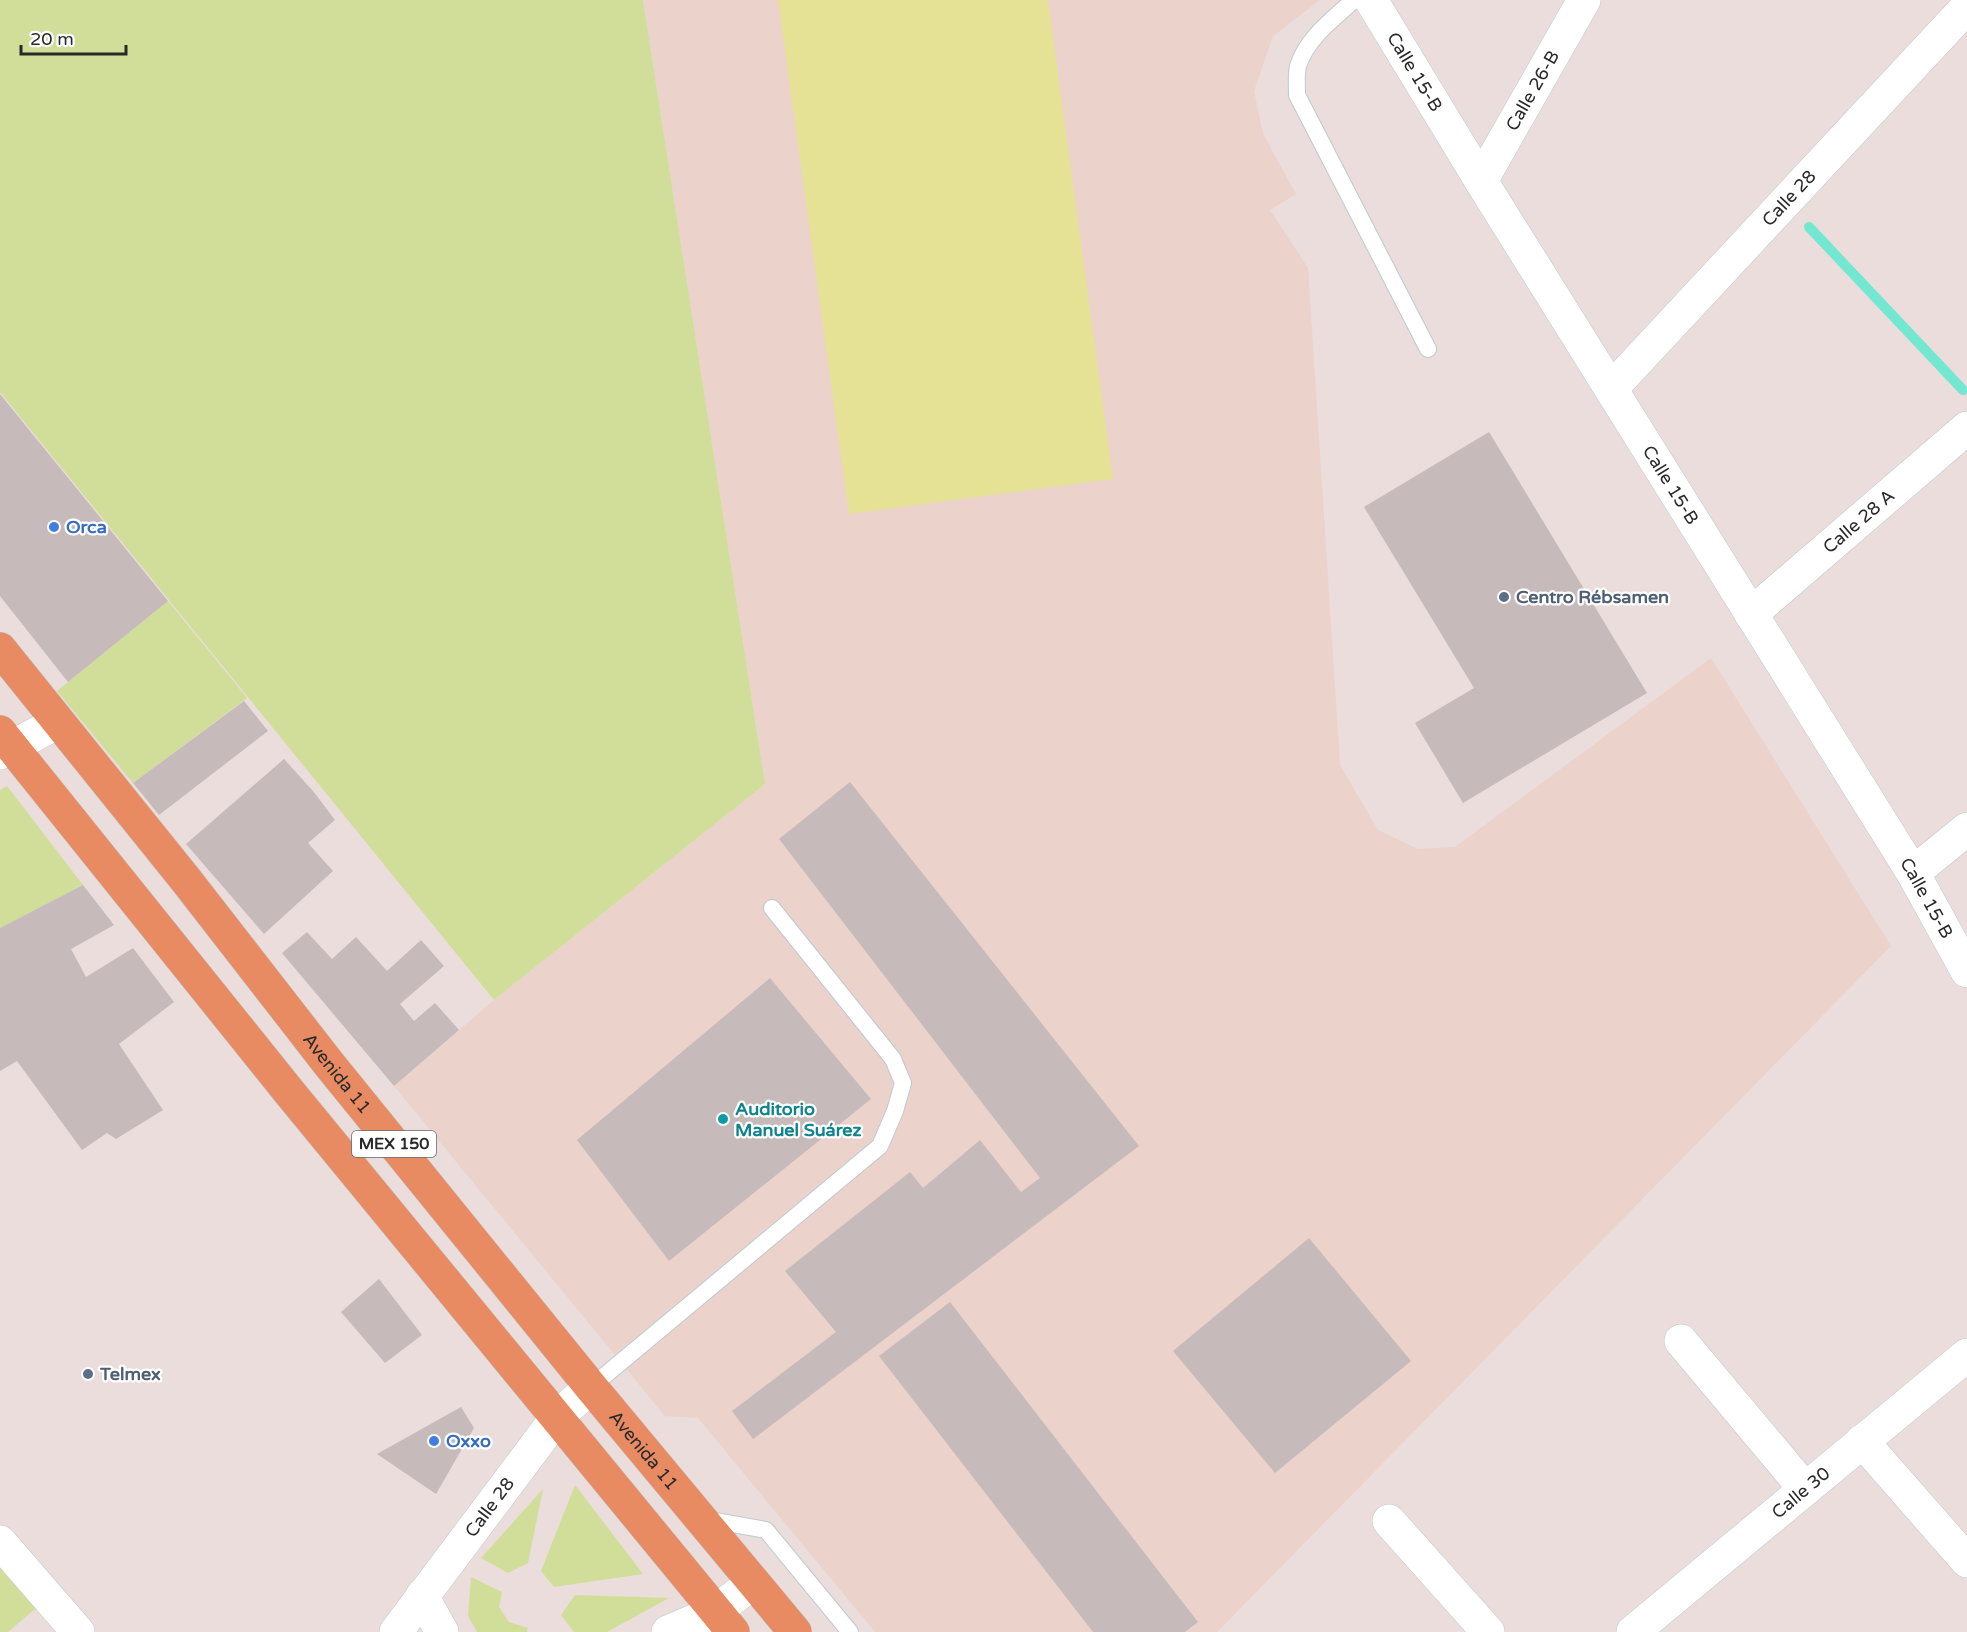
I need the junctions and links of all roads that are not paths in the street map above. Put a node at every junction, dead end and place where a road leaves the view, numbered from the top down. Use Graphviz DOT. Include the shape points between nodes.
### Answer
graph roads {
  1 [pos="1354,0"];
  2 [pos="1371,0"];
  3 [pos="1584,0"];
  4 [pos="1967,7"];
  5 [pos="1481,181"];
  6 [pos="1428,349"];
  7 [pos="1611,389"];
  8 [pos="1967,428"];
  9 [pos="1751,614"];
  10 [pos="0,649"];
  11 [pos="57,723"];
  12 [pos="4,744"];
  13 [pos="1967,829"];
  14 [pos="1913,873"];
  15 [pos="186,880"];
  16 [pos="772,908"];
  17 [pos="144,910"];
  18 [pos="1967,971"];
  19 [pos="329,1064"];
  20 [pos="291,1093"];
  21 [pos="1681,1341"];
  22 [pos="1967,1355"];
  23 [pos="591,1387"];
  24 [pos="558,1416"];
  25 [pos="1862,1441"];
  26 [pos="1805,1489"];
  27 [pos="699,1518"];
  28 [pos="1389,1521"];
  29 [pos="0,1542"];
  30 [pos="1967,1561"];
  31 [pos="753,1583"];
  32 [pos="422,1596"];
  33 [pos="725,1621"];
  34 [pos="78,1632"];
  35 [pos="396,1632"];
  36 [pos="442,1632"];
  37 [pos="668,1632"];
  38 [pos="795,1632"];
  39 [pos="850,1632"];
  40 [pos="1488,1632"];
  41 [pos="1633,1632"];
  1 -- 6 [label="lane" via="1306,49 1297,68 1297,95"];
  2 -- 5 [label="street, Calle 15-B"];
  3 -- 5 [label="street, Calle 26-B"];
  4 -- 7 [label="street, Calle 28"];
  5 -- 7 [label="street, Calle 15-B"];
  7 -- 9 [label="street, Calle 15-B"];
  8 -- 9 [label="street, Calle 28 A"];
  9 -- 14 [label="street, Calle 15-B"];
  10 -- 11 [label="main road, Avenida 11 / MEX 150"];
  11 -- 12 [label="street"];
  11 -- 15 [label="main road, Avenida 11 / MEX 150"];
  12 -- 17 [label="main road, MEX 150"];
  13 -- 14 [label="street"];
  14 -- 18 [label="street, Calle 15-B"];
  15 -- 17 [label="main road"];
  15 -- 19 [label="main road, Avenida 11 / MEX 150"];
  16 -- 23 [label="lane" via="893,1059 903,1083 895,1111 880,1146"];
  17 -- 20 [label="main road, MEX 150"];
  19 -- 20 [label="main road"];
  19 -- 23 [label="main road, Avenida 11 / MEX 150"];
  20 -- 24 [label="main road, MEX 150"];
  21 -- 26 [label="street"];
  22 -- 25 [label="street, Calle 30"];
  23 -- 24 [label="street, Calle 28"];
  23 -- 27 [label="main road, Avenida 11 / MEX 150"];
  24 -- 32 [label="street, Calle 28"];
  24 -- 33 [label="main road, MEX 150"];
  25 -- 26 [label="street, Calle 30"];
  25 -- 30 [label="street"];
  26 -- 41 [label="street, Calle 30"];
  27 -- 31 [label="main road, Avenida 11 / MEX 150"];
  27 -- 39 [label="lane" via="766,1530"];
  28 -- 40 [label="street"];
  29 -- 34 [label="street"];
  31 -- 33 [label="street"];
  31 -- 38 [label="main road, Avenida 11 / MEX 150"];
  32 -- 35 [label="street, Calle 28"];
  32 -- 36 [label="street"];
  33 -- 37 [label="street"];
}
